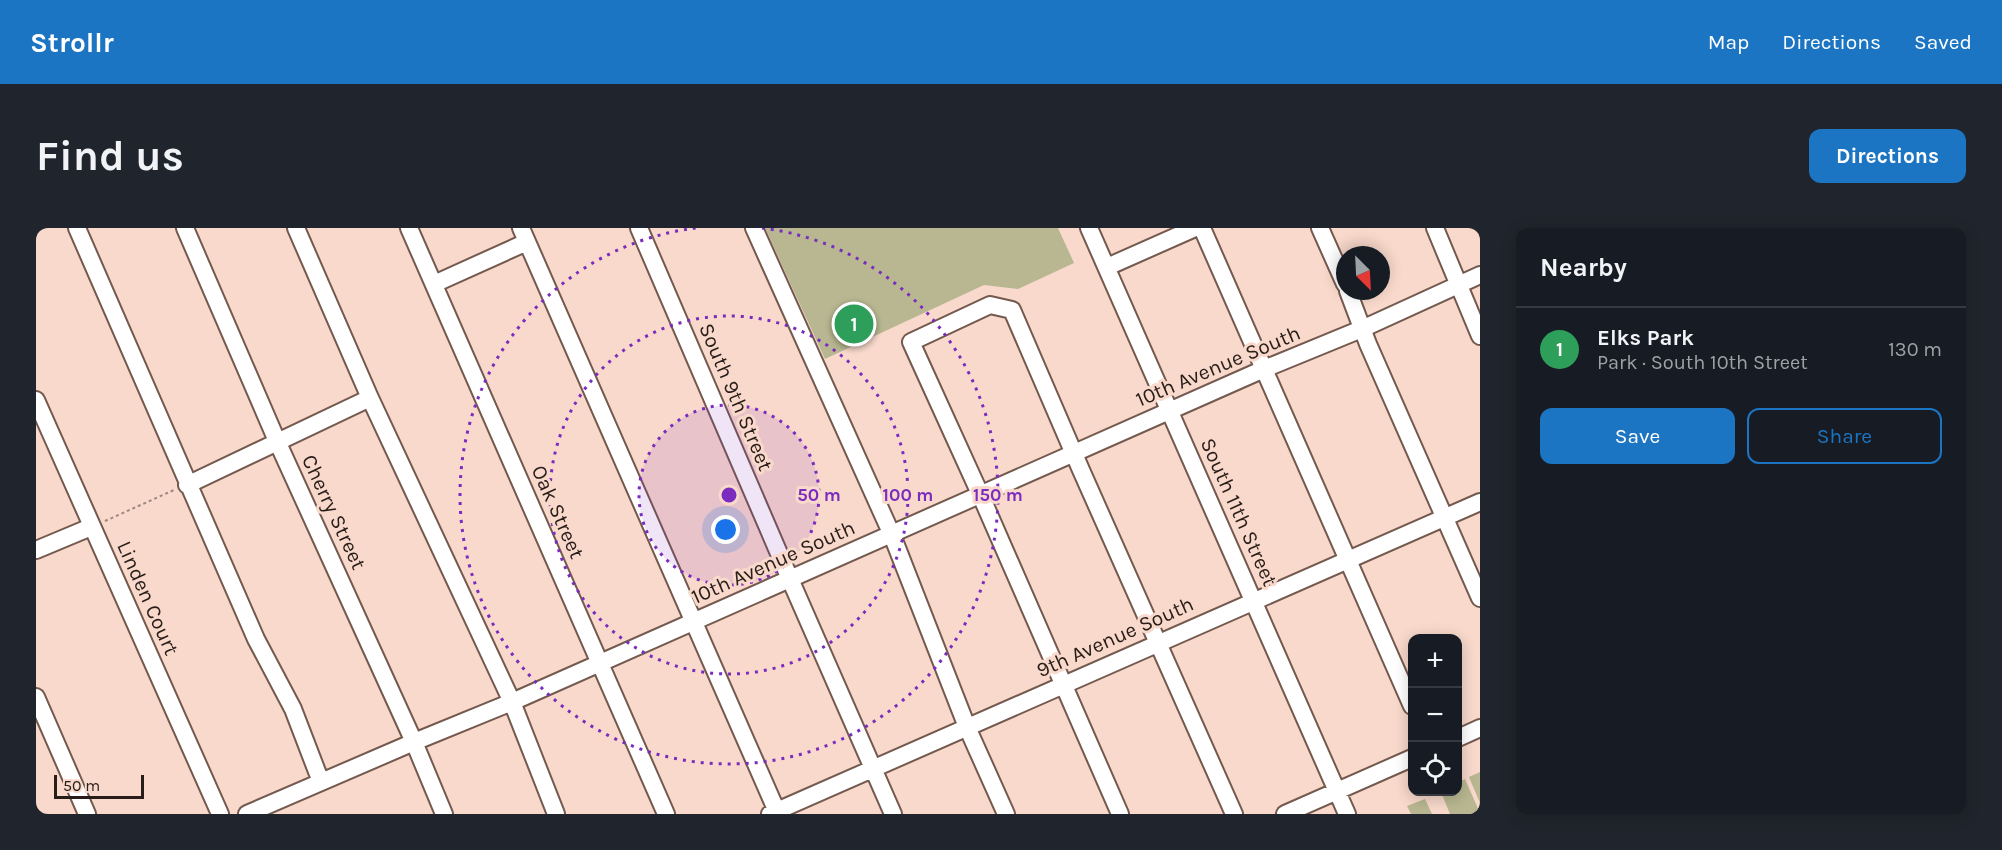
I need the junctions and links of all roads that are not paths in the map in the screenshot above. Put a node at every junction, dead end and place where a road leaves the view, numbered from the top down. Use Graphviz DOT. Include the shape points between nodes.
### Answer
graph roads {
  1 [pos="77,228"];
  2 [pos="185,228"];
  3 [pos="296,228"];
  4 [pos="409,228"];
  5 [pos="639,228"];
  6 [pos="754,228"];
  7 [pos="1089,228"];
  8 [pos="1195,228"];
  9 [pos="1202,228"];
  10 [pos="1320,228"];
  11 [pos="1435,228"];
  12 [pos="524,235"];
  13 [pos="1336,264"];
  14 [pos="1107,267"];
  15 [pos="1480,274"];
  16 [pos="434,284"];
  17 [pos="1457,284"];
  18 [pos="1352,300"];
  19 [pos="1475,315"];
  20 [pos="1364,328"];
  21 [pos="1480,336"];
  22 [pos="1264,369"];
  23 [pos="370,398"];
  24 [pos="36,400"];
  25 [pos="1170,411"];
  26 [pos="277,441"];
  27 [pos="1074,454"];
  28 [pos="187,484"];
  29 [pos="981,496"];
  30 [pos="1480,502"];
  31 [pos="1444,517"];
  32 [pos="91,526"];
  33 [pos="892,536"];
  34 [pos="36,550"];
  35 [pos="1347,559"];
  36 [pos="790,579"];
  37 [pos="1480,598"];
  38 [pos="1254,600"];
  39 [pos="694,621"];
  40 [pos="1157,643"];
  41 [pos="600,663"];
  42 [pos="1063,685"];
  43 [pos="1408,695"];
  44 [pos="36,697"];
  45 [pos="512,702"];
  46 [pos="967,727"];
  47 [pos="1480,728"];
  48 [pos="1462,736"];
  49 [pos="414,742"];
  50 [pos="1408,760"];
  51 [pos="872,768"];
  52 [pos="321,782"];
  53 [pos="1337,791"];
  54 [pos="775,813"];
  55 [pos="87,814"];
  56 [pos="220,814"];
  57 [pos="247,814"];
  58 [pos="444,814"];
  59 [pos="556,814"];
  60 [pos="666,814"];
  61 [pos="893,814"];
  62 [pos="1006,814"];
  63 [pos="1120,814"];
  64 [pos="1234,814"];
  65 [pos="1285,814"];
  66 [pos="1347,814"];
  1 -- 28 [label="street"];
  2 -- 26 [label="street, Cherry Street"];
  3 -- 23 [label="street"];
  4 -- 16 [label="street, Oak Street"];
  5 -- 36 [label="street, South 9th Street"];
  6 -- 33 [label="street"];
  7 -- 14 [label="street, South 11th Street"];
  8 -- 14 [label="street"];
  9 -- 22 [label="street"];
  10 -- 13 [label="street"];
  11 -- 17 [label="street"];
  12 -- 16 [label="street"];
  12 -- 39 [label="street"];
  14 -- 25 [label="street, South 11th Street"];
  15 -- 17 [label="street, 10th Avenue South"];
  16 -- 41 [label="street, Oak Street"];
  17 -- 19 [label="street"];
  17 -- 20 [label="street, 10th Avenue South"];
  18 -- 20 [label="street"];
  19 -- 21 [label="street"];
  20 -- 22 [label="street, 10th Avenue South"];
  20 -- 31 [label="street"];
  22 -- 25 [label="street, 10th Avenue South"];
  22 -- 35 [label="street"];
  23 -- 26 [label="street"];
  23 -- 45 [label="street"];
  24 -- 32 [label="street, Linden Court"];
  25 -- 27 [label="street, 10th Avenue South"];
  25 -- 38 [label="street, South 11th Street"];
  26 -- 28 [label="street"];
  26 -- 49 [label="street, Cherry Street"];
  27 -- 29 [label="street, 10th Avenue South"];
  27 -- 29 [label="street" via="1012,310 990,305 911,342"];
  27 -- 40 [label="street"];
  28 -- 52 [label="street" via="256,639 293,709"];
  29 -- 33 [label="street, 10th Avenue South"];
  29 -- 42 [label="street"];
  30 -- 31 [label="street, 9th Avenue South"];
  31 -- 35 [label="street, 9th Avenue South"];
  31 -- 37 [label="street"];
  32 -- 34 [label="street"];
  32 -- 56 [label="street, Linden Court"];
  33 -- 36 [label="street, 10th Avenue South"];
  33 -- 46 [label="street"];
  35 -- 38 [label="street, 9th Avenue South"];
  35 -- 43 [label="street"];
  36 -- 39 [label="street, 10th Avenue South"];
  36 -- 51 [label="street, South 9th Street"];
  38 -- 40 [label="street, 9th Avenue South"];
  38 -- 53 [label="street, South 11th Street"];
  39 -- 41 [label="street, 10th Avenue South"];
  39 -- 54 [label="street"];
  40 -- 42 [label="street, 9th Avenue South"];
  40 -- 64 [label="street"];
  41 -- 45 [label="street, 10th Avenue South"];
  41 -- 60 [label="street, Oak Street"];
  42 -- 46 [label="street, 9th Avenue South"];
  42 -- 63 [label="street"];
  44 -- 55 [label="street"];
  45 -- 49 [label="street, 10th Avenue South"];
  45 -- 59 [label="street"];
  46 -- 51 [label="street, 9th Avenue South"];
  46 -- 62 [label="street"];
  47 -- 48 [label="street"];
  49 -- 52 [label="street, 10th Avenue South"];
  49 -- 58 [label="street, Cherry Street"];
  50 -- 53 [label="street"];
  51 -- 54 [label="street, 9th Avenue South"];
  51 -- 61 [label="street, South 9th Street"];
  52 -- 57 [label="street, 10th Avenue South"];
  53 -- 65 [label="street"];
  53 -- 66 [label="street, South 11th Street"];
}
